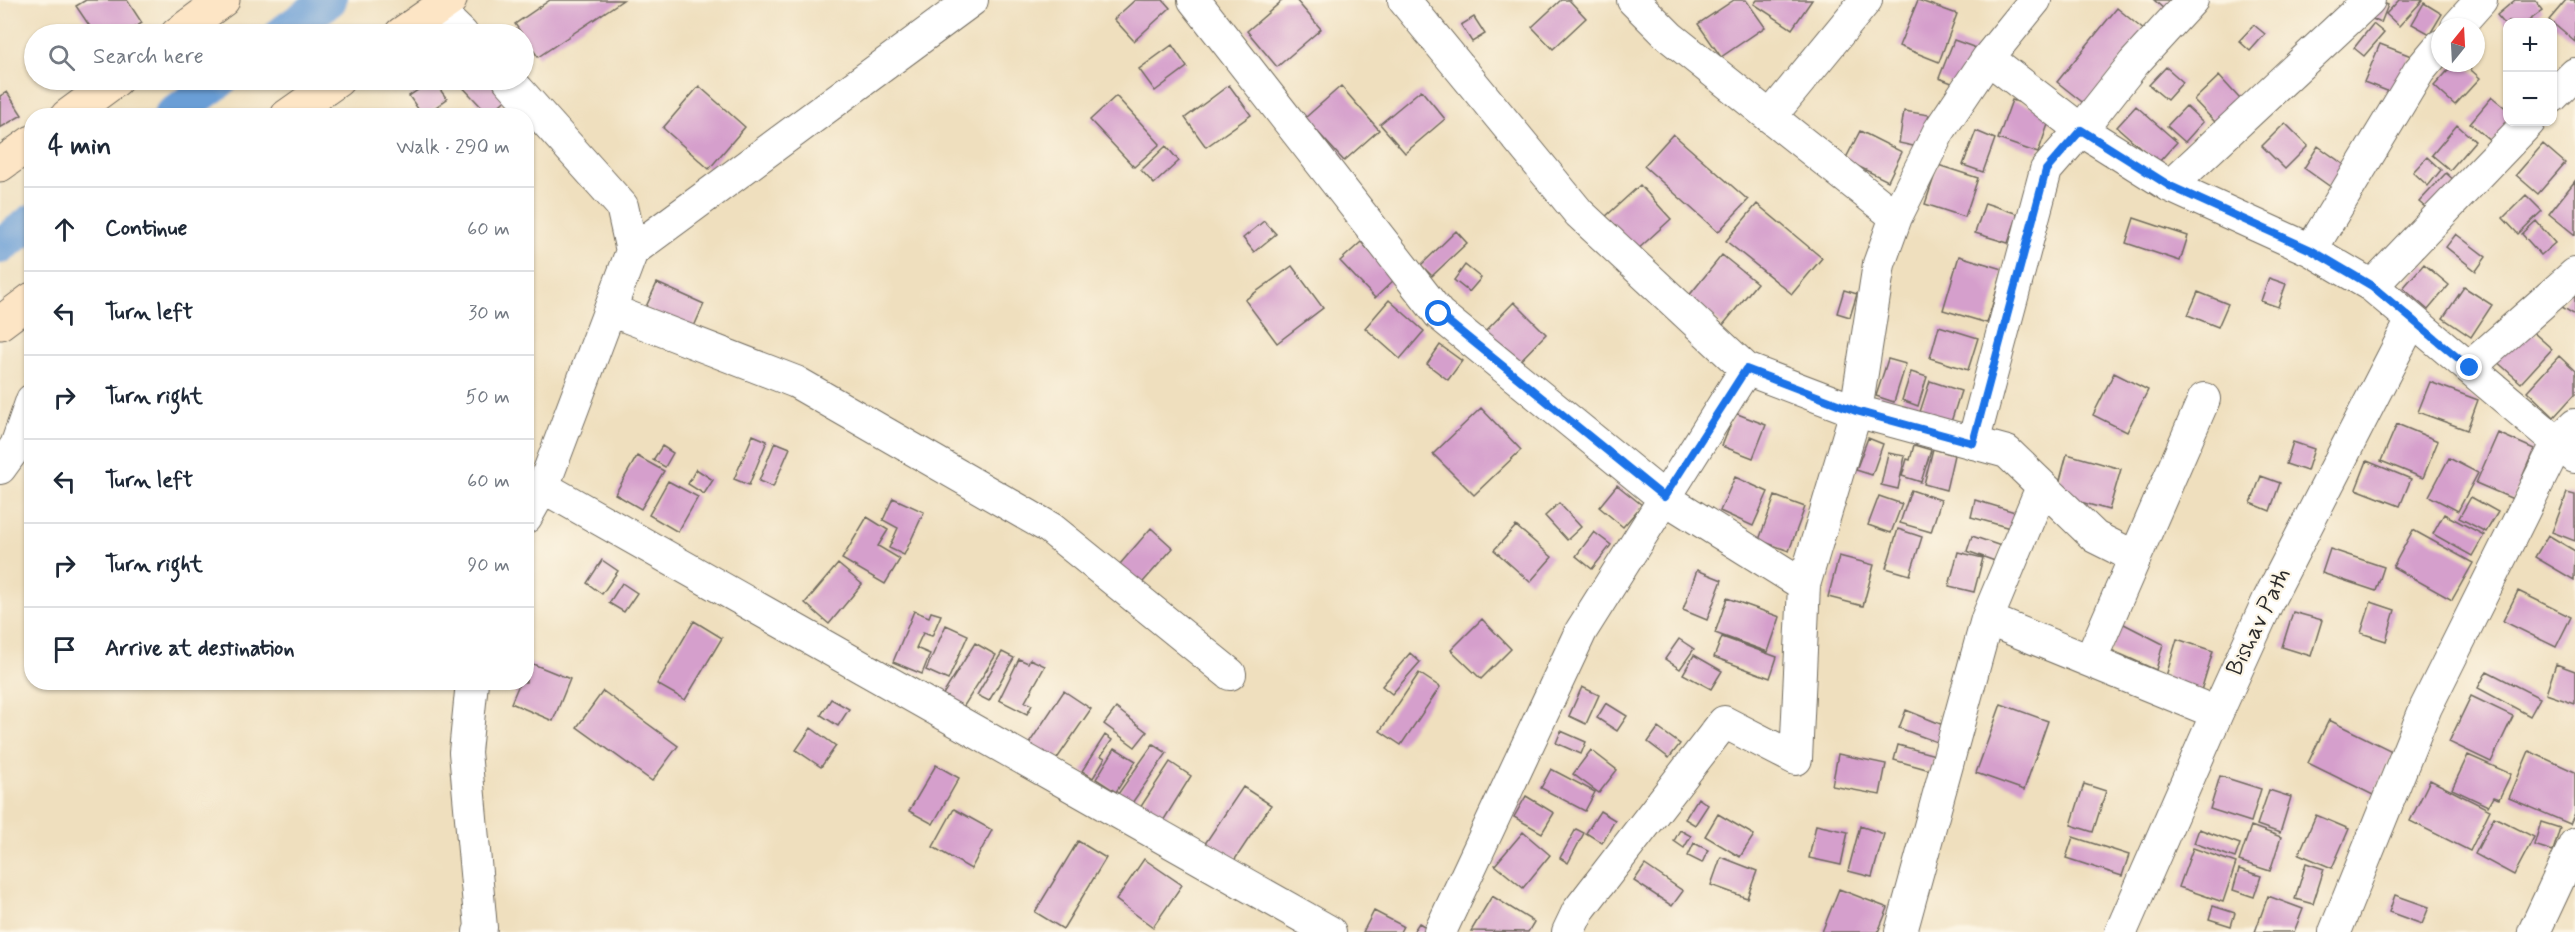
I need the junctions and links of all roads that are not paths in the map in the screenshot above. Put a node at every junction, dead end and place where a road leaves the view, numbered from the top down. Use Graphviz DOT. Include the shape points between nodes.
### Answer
graph roads {
  1 [pos="223,0"];
  2 [pos="972,0"];
  3 [pos="1194,0"];
  4 [pos="1404,0"];
  5 [pos="1633,0"];
  6 [pos="1866,0"];
  7 [pos="2035,0"];
  8 [pos="2192,0"];
  9 [pos="2369,0"];
  10 [pos="2481,0"];
  11 [pos="443,5"];
  12 [pos="2465,18"];
  13 [pos="191,24"];
  14 [pos="415,24"];
  15 [pos="455,24"];
  16 [pos="2431,56"];
  17 [pos="1988,58"];
  18 [pos="2575,74"];
  19 [pos="102,90"];
  20 [pos="324,90"];
  21 [pos="518,90"];
  22 [pos="2557,94"];
  23 [pos="78,108"];
  24 [pos="298,108"];
  25 [pos="534,108"];
  26 [pos="534,108"];
  27 [pos="1770,117"];
  28 [pos="2525,126"];
  29 [pos="2081,130"];
  30 [pos="24,148"];
  31 [pos="0,165"];
  32 [pos="2170,186"];
  33 [pos="1896,217"];
  34 [pos="2311,250"];
  35 [pos="632,251"];
  36 [pos="2575,274"];
  37 [pos="2372,286"];
  38 [pos="24,305"];
  39 [pos="610,310"];
  40 [pos="2412,320"];
  41 [pos="0,323"];
  42 [pos="2470,368"];
  43 [pos="1746,369"];
  44 [pos="2204,399"];
  45 [pos="1856,411"];
  46 [pos="24,423"];
  47 [pos="2569,442"];
  48 [pos="1973,443"];
  49 [pos="0,468"];
  50 [pos="2042,486"];
  51 [pos="543,487"];
  52 [pos="1664,497"];
  53 [pos="534,503"];
  54 [pos="2135,557"];
  55 [pos="1804,585"];
  56 [pos="1987,619"];
  57 [pos="2090,661"];
  58 [pos="1230,674"];
  59 [pos="471,690"];
  60 [pos="2217,713"];
  61 [pos="2575,844"];
  62 [pos="479,932"];
  63 [pos="1330,932"];
  64 [pos="1440,932"];
  65 [pos="1568,932"];
  66 [pos="1901,932"];
  67 [pos="2121,932"];
  68 [pos="2335,932"];
  69 [pos="2534,932"];
  1 -- 13 [label="main road"];
  2 -- 35 [label="street"];
  3 -- 52 [label="street" via="1439,314"];
  4 -- 43 [label="street" via="1579,213"];
  5 -- 27 [label="street" via="1670,37"];
  6 -- 27 [label="street"];
  7 -- 17 [label="street"];
  8 -- 29 [label="street" via="2134,63"];
  9 -- 32 [label="street"];
  10 -- 12 [label="street"];
  11 -- 14 [label="main road"];
  11 -- 15 [label="street"];
  16 -- 34 [label="street"];
  17 -- 29 [label="street"];
  17 -- 33 [label="street" via="1939,131"];
  18 -- 22 [label="street"];
  19 -- 23 [label="main road"];
  20 -- 24 [label="main road"];
  21 -- 26 [label="street"];
  25 -- 35 [label="street" via="622,207"];
  27 -- 33 [label="street"];
  28 -- 37 [label="street"];
  29 -- 32 [label="street"];
  29 -- 48 [label="street" via="2046,170"];
  30 -- 31 [label="main road"];
  32 -- 34 [label="street"];
  33 -- 45 [label="street" via="1879,264"];
  34 -- 37 [label="street"];
  35 -- 39 [label="street"];
  36 -- 42 [label="street"];
  37 -- 40 [label="street"];
  38 -- 41 [label="main road"];
  39 -- 51 [label="street"];
  39 -- 58 [label="street" via="796,382 1050,528"];
  40 -- 42 [label="street"];
  40 -- 60 [label="street, Bishav Path" via="2268,601"];
  42 -- 47 [label="street"];
  43 -- 45 [label="street"];
  43 -- 52 [label="street"];
  44 -- 54 [label="street"];
  45 -- 48 [label="street"];
  45 -- 55 [label="street"];
  46 -- 49 [label="street" via="16,446"];
  47 -- 68 [label="street" via="2426,707"];
  48 -- 50 [label="street" via="2007,452"];
  50 -- 54 [label="street" via="2094,537"];
  50 -- 56 [label="street"];
  51 -- 53 [label="street"];
  51 -- 63 [label="street"];
  52 -- 55 [label="street"];
  52 -- 64 [label="street" via="1581,631"];
  54 -- 57 [label="street"];
  55 -- 65 [label="street" via="1796,759 1724,722 1578,911"];
  56 -- 57 [label="street"];
  56 -- 66 [label="street"];
  57 -- 60 [label="street"];
  59 -- 62 [label="street" via="465,752"];
  60 -- 67 [label="street, Bishav Path"];
  61 -- 69 [label="street"];
}
